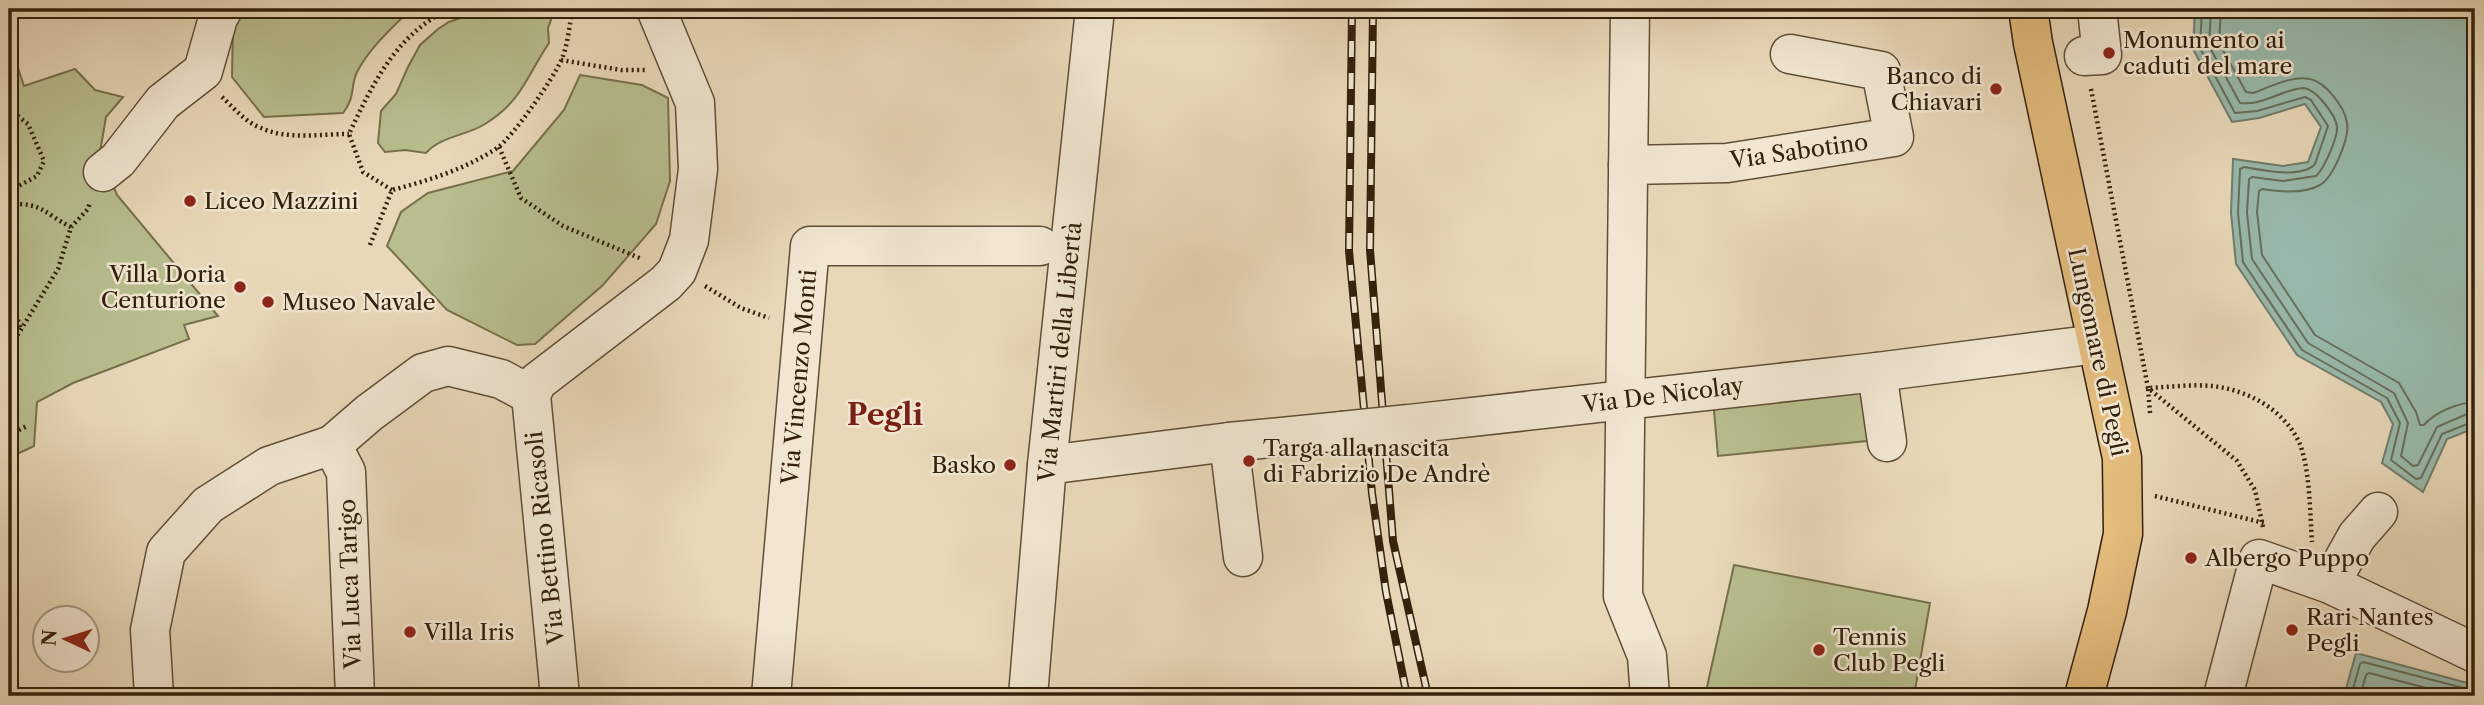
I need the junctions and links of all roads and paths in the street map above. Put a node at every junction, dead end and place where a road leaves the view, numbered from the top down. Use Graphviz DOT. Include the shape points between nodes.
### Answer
graph roads {
  1 [pos="449,9"];
  2 [pos="573,9"];
  3 [pos="1095,9"];
  4 [pos="1630,9"];
  5 [pos="2028,9"];
  6 [pos="2096,9"];
  7 [pos="661,11"];
  8 [pos="221,13"];
  9 [pos="1790,54"];
  10 [pos="2084,57"];
  11 [pos="561,60"];
  12 [pos="203,71"];
  13 [pos="683,71"];
  14 [pos="9,109"];
  15 [pos="349,134"];
  16 [pos="499,147"];
  17 [pos="1628,165"];
  18 [pos="103,172"];
  19 [pos="391,190"];
  20 [pos="9,204"];
  21 [pos="71,227"];
  22 [pos="370,245"];
  23 [pos="1040,246"];
  24 [pos="677,271"];
  25 [pos="9,294"];
  26 [pos="777,320"];
  27 [pos="22,330"];
  28 [pos="2097,344"];
  29 [pos="9,349"];
  30 [pos="1877,372"];
  31 [pos="2148,385"];
  32 [pos="534,388"];
  33 [pos="1626,400"];
  34 [pos="2150,414"];
  35 [pos="27,426"];
  36 [pos="9,435"];
  37 [pos="1229,442"];
  38 [pos="1887,442"];
  39 [pos="339,459"];
  40 [pos="1047,465"];
  41 [pos="2149,506"];
  42 [pos="2378,512"];
  43 [pos="2261,541"];
  44 [pos="1243,557"];
  45 [pos="2320,580"];
  46 [pos="2475,653"];
  47 [pos="154,696"];
  48 [pos="355,696"];
  49 [pos="560,696"];
  50 [pos="771,696"];
  51 [pos="1028,696"];
  52 [pos="1650,696"];
  53 [pos="2084,696"];
  54 [pos="2223,696"];
  1 -- 15 [label="path" via="400,44 370,89"];
  2 -- 11 [label="path"];
  3 -- 40 [label="street, Via Martiri della Libertà"];
  4 -- 17 [label="street"];
  5 -- 28 [label="main road, Lungomare di Pegli"];
  6 -- 10 [label="street" via="2102,55"];
  7 -- 13 [label="street"];
  8 -- 12 [label="street"];
  9 -- 17 [label="street, Via Sabotino" via="1881,71 1894,137 1727,163"];
  10 -- 31 [label="path, Lungomare di Pegli"];
  11 -- 13 [label="path" via="621,70"];
  11 -- 16 [label="path" via="530,110"];
  12 -- 15 [label="path" via="243,118 262,129 290,135"];
  12 -- 18 [label="street" via="163,102 118,160"];
  13 -- 24 [label="street" via="695,103 698,169 689,240"];
  14 -- 20 [label="path" via="28,124 44,161 37,176 11,190"];
  15 -- 19 [label="path" via="363,172"];
  16 -- 19 [label="path" via="460,167"];
  16 -- 24 [label="path" via="521,198 540,212 586,237 641,258 649,267"];
  17 -- 33 [label="street"];
  18 -- 21 [label="path" via="88,209"];
  19 -- 22 [label="path"];
  20 -- 21 [label="path" via="42,208"];
  21 -- 27 [label="path" via="58,269"];
  23 -- 50 [label="street, Via Vincenzo Monti" via="810,246"];
  24 -- 26 [label="path" via="741,308"];
  24 -- 32 [label="street"];
  25 -- 27 [label="path"];
  27 -- 29 [label="path"];
  28 -- 30 [label="street, Via De Nicolay"];
  28 -- 53 [label="main road, Lungomare di Pegli" via="2122,458 2123,534"];
  30 -- 33 [label="street, Via De Nicolay"];
  30 -- 38 [label="street"];
  31 -- 34 [label="path, Lungomare di Pegli"];
  31 -- 43 [label="path" via="2237,461 2255,490"];
  31 -- 45 [label="path" via="2213,386 2255,398 2279,413 2299,442"];
  32 -- 39 [label="street" via="448,366 423,373 369,413"];
  32 -- 49 [label="street, Via Bettino Ricasoli"];
  33 -- 37 [label="street, Via De Nicolay, bridge"];
  33 -- 52 [label="street" via="1623,596 1647,656"];
  35 -- 36 [label="path"];
  37 -- 40 [label="street, Via De Nicolay"];
  37 -- 44 [label="street"];
  39 -- 47 [label="street" via="269,466 208,505 166,552 150,630"];
  39 -- 48 [label="street, Via Luca Tarigo"];
  40 -- 51 [label="street, Via Martiri della Libertà"];
  41 -- 43 [label="path" via="2151,495"];
  42 -- 45 [label="street"];
  43 -- 45 [label="street"];
  43 -- 54 [label="street"];
  45 -- 46 [label="street"];
}
